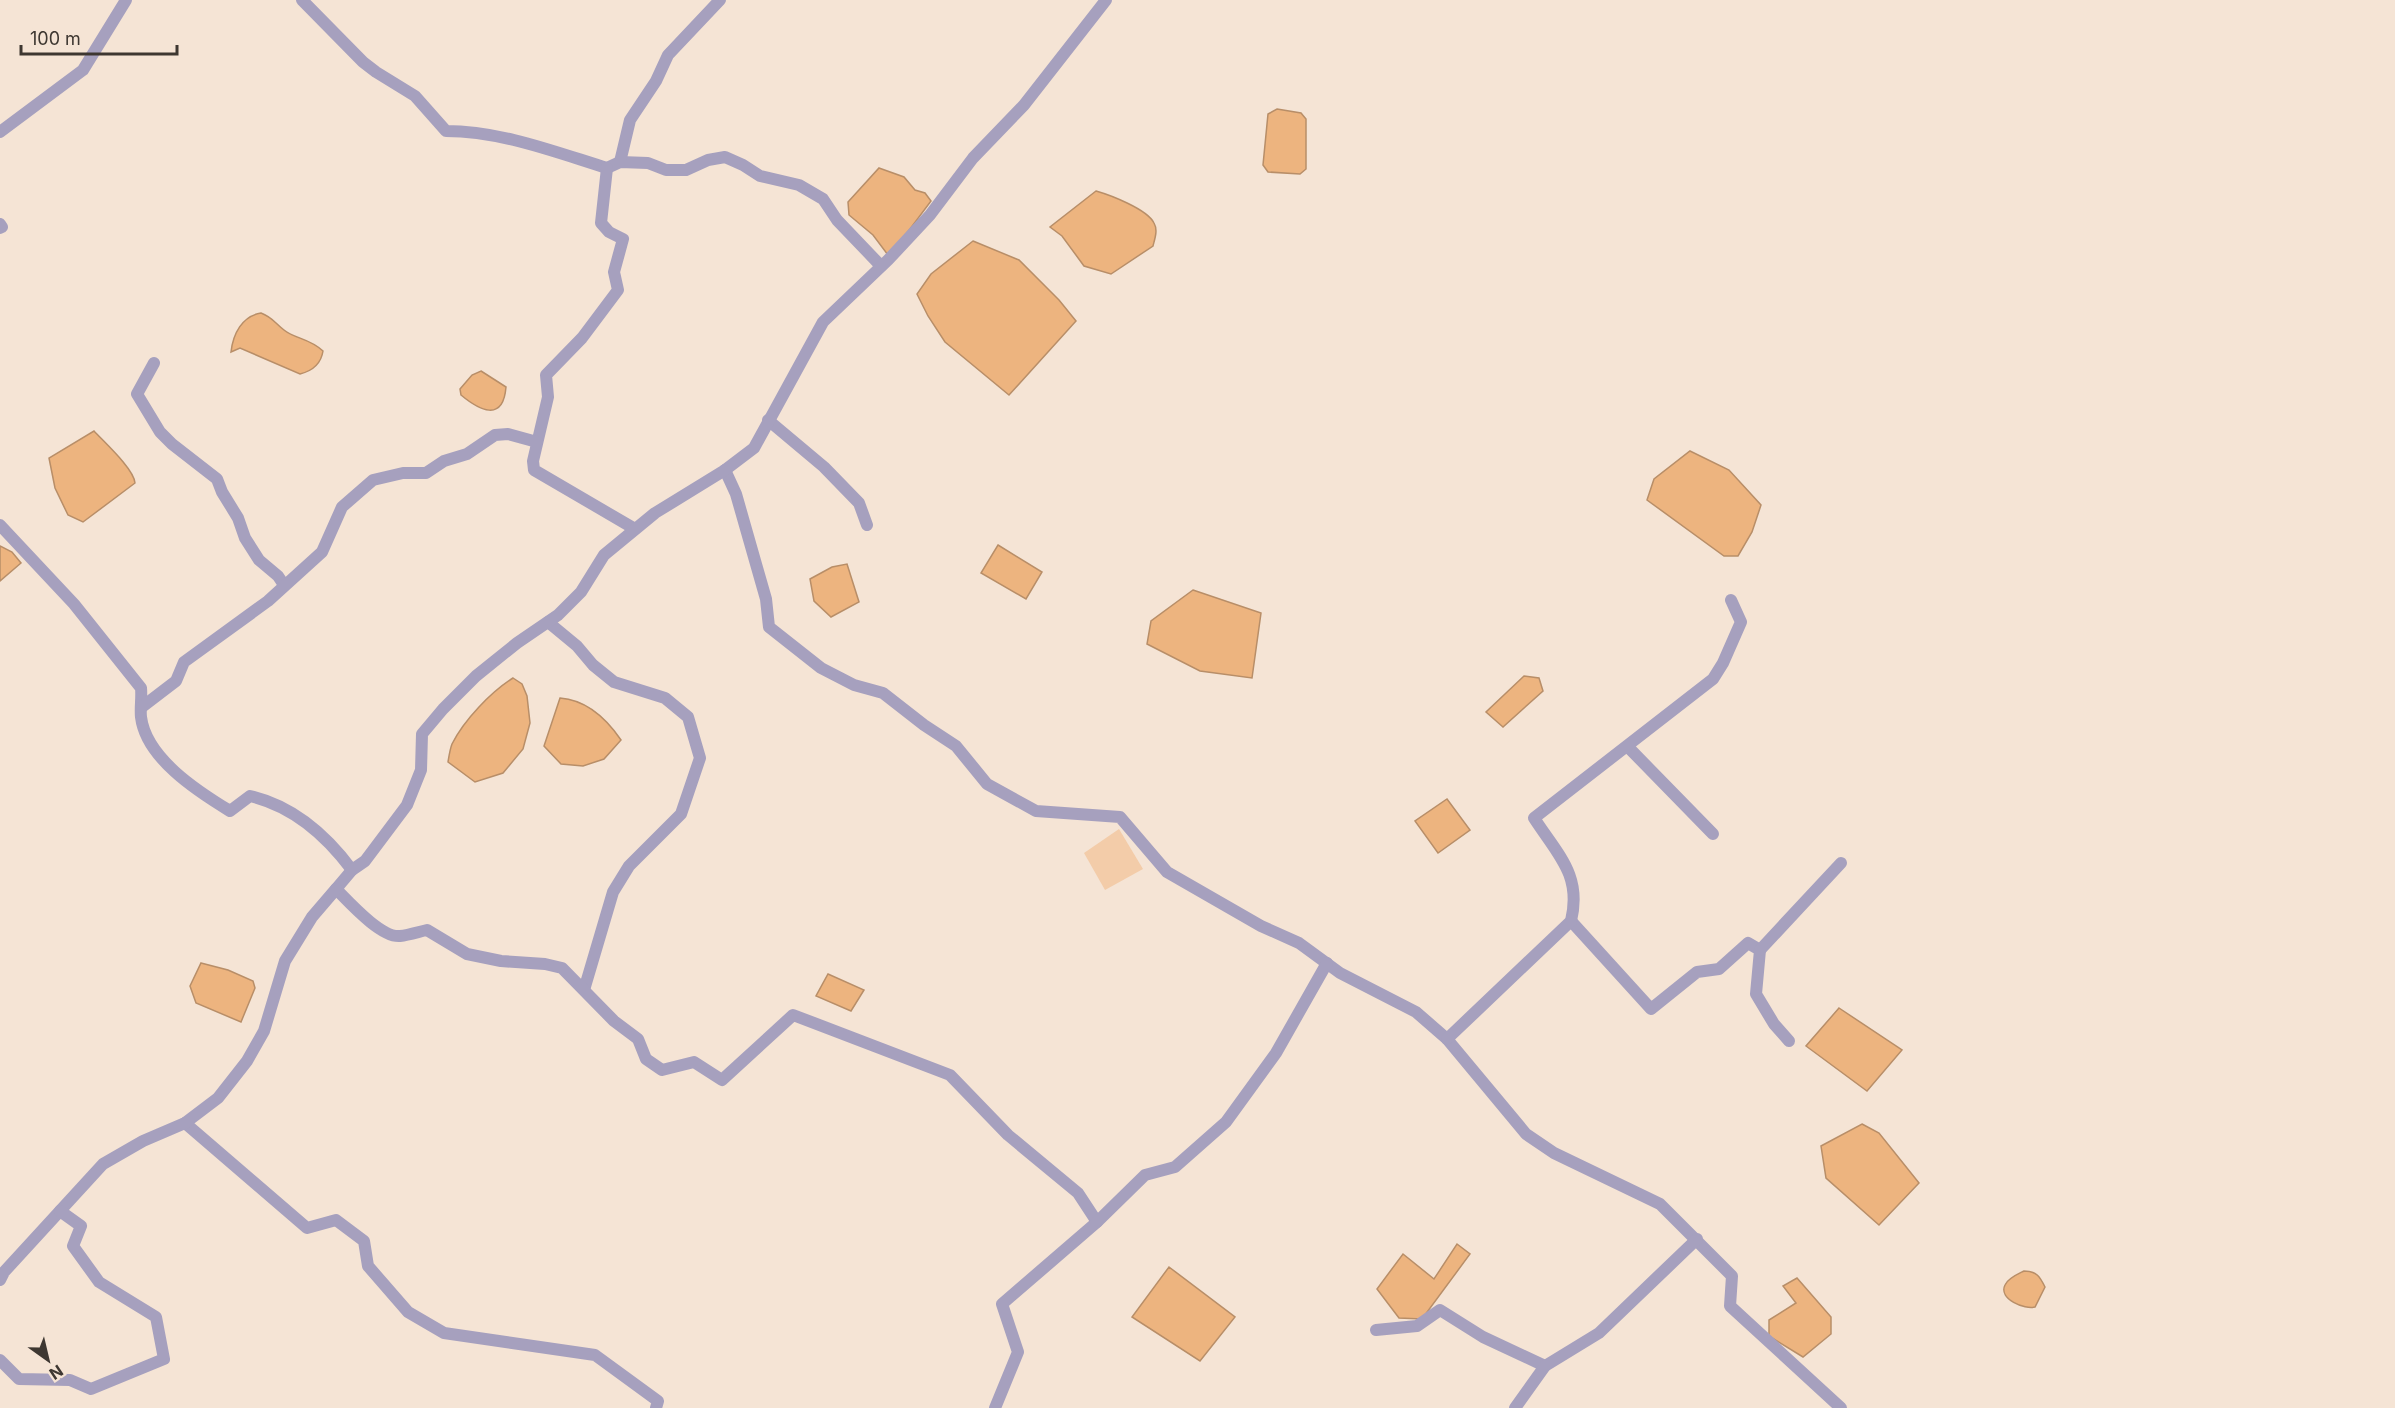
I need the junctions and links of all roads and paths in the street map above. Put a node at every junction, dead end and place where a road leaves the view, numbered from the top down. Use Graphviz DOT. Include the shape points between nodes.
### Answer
graph roads {
  1 [pos="126,0"];
  2 [pos="302,0"];
  3 [pos="720,0"];
  4 [pos="1106,0"];
  5 [pos="0,132"];
  6 [pos="620,162"];
  7 [pos="607,168"];
  8 [pos="881,266"];
  9 [pos="154,363"];
  10 [pos="768,420"];
  11 [pos="537,442"];
  12 [pos="725,470"];
  13 [pos="0,525"];
  14 [pos="867,525"];
  15 [pos="635,529"];
  16 [pos="284,585"];
  17 [pos="1731,600"];
  18 [pos="548,622"];
  19 [pos="142,707"];
  20 [pos="1628,747"];
  21 [pos="1713,834"];
  22 [pos="1841,863"];
  23 [pos="352,870"];
  24 [pos="336,889"];
  25 [pos="1571,921"];
  26 [pos="1760,950"];
  27 [pos="1327,963"];
  28 [pos="584,990"];
  29 [pos="1447,1040"];
  30 [pos="1789,1041"];
  31 [pos="186,1123"];
  32 [pos="60,1211"];
  33 [pos="1097,1222"];
  34 [pos="1697,1239"];
  35 [pos="0,1280"];
  36 [pos="1376,1330"];
  37 [pos="0,1360"];
  38 [pos="1545,1366"];
  39 [pos="656,1408"];
  40 [pos="995,1408"];
  41 [pos="1515,1408"];
  42 [pos="1841,1408"];
  1 -- 5 [label="street" via="83,70"];
  2 -- 7 [label="street" via="363,62 415,96 446,131 492,135"];
  3 -- 6 [label="street" via="668,55 630,120"];
  4 -- 8 [label="street" via="1024,105"];
  6 -- 7 [label="street"];
  6 -- 8 [label="street" via="686,170 725,157 760,176 799,185 824,199 837,220"];
  7 -- 11 [label="street" via="601,223 623,239 614,272 618,290 582,339 546,375 548,397"];
  8 -- 10 [label="street" via="823,322"];
  9 -- 16 [label="street" via="137,394 140,400 160,432 218,479 259,560"];
  10 -- 12 [label="street" via="754,447"];
  10 -- 14 [label="street" via="824,467 859,503"];
  11 -- 15 [label="street" via="534,470"];
  11 -- 16 [label="street" via="508,434 495,435 467,454 444,461 426,473 404,472 373,480 342,507 322,552"];
  12 -- 15 [label="street"];
  12 -- 27 [label="street" via="736,494 766,599 769,627 820,668 854,685 883,693 956,746 987,784 1036,811 1120,817 1167,872 1261,926 1299,943"];
  13 -- 19 [label="street" via="74,604 141,688"];
  15 -- 18 [label="street" via="604,555 581,592"];
  16 -- 19 [label="street" via="184,662 176,681"];
  17 -- 20 [label="street" via="1741,622 1713,679"];
  18 -- 23 [label="street" via="476,676 422,734 421,770 407,805 365,861"];
  18 -- 28 [label="street" via="614,682 665,698 688,717 700,758 681,814 629,866 614,892"];
  19 -- 23 [label="street" via="147,735 163,760 205,796 230,810 250,796 286,808 321,835"];
  20 -- 21 [label="street"];
  20 -- 25 [label="street" via="1534,818 1572,876 1575,904"];
  22 -- 26 [label="street"];
  23 -- 24 [label="street"];
  24 -- 28 [label="street" via="379,928 397,937 427,930 467,954 562,968"];
  24 -- 31 [label="street" via="312,917 285,962 264,1031 246,1061 218,1098"];
  25 -- 26 [label="street" via="1651,1009 1697,972 1719,969 1749,943"];
  25 -- 29 [label="street"];
  26 -- 30 [label="street" via="1756,994"];
  27 -- 29 [label="street" via="1416,1012"];
  27 -- 33 [label="street" via="1276,1053 1226,1122 1175,1167 1145,1175"];
  28 -- 33 [label="street" via="638,1039 646,1059 662,1070 694,1062 722,1080 793,1015 950,1075 1008,1135 1078,1193"];
  29 -- 34 [label="street" via="1526,1134 1554,1153 1660,1204"];
  31 -- 32 [label="street" via="103,1164"];
  31 -- 39 [label="street" via="307,1228 336,1220 364,1241 368,1266 408,1312 444,1333 595,1355 658,1401"];
  32 -- 35 [label="street"];
  32 -- 37 [label="street" via="81,1226 73,1246 99,1282 156,1317 164,1359 91,1389 70,1380 19,1379"];
  33 -- 40 [label="street" via="1002,1304 1018,1352"];
  34 -- 38 [label="street" via="1599,1333"];
  34 -- 42 [label="street" via="1732,1276 1730,1306"];
  36 -- 38 [label="street" via="1417,1326 1440,1310 1483,1337"];
  38 -- 41 [label="street"];
}
